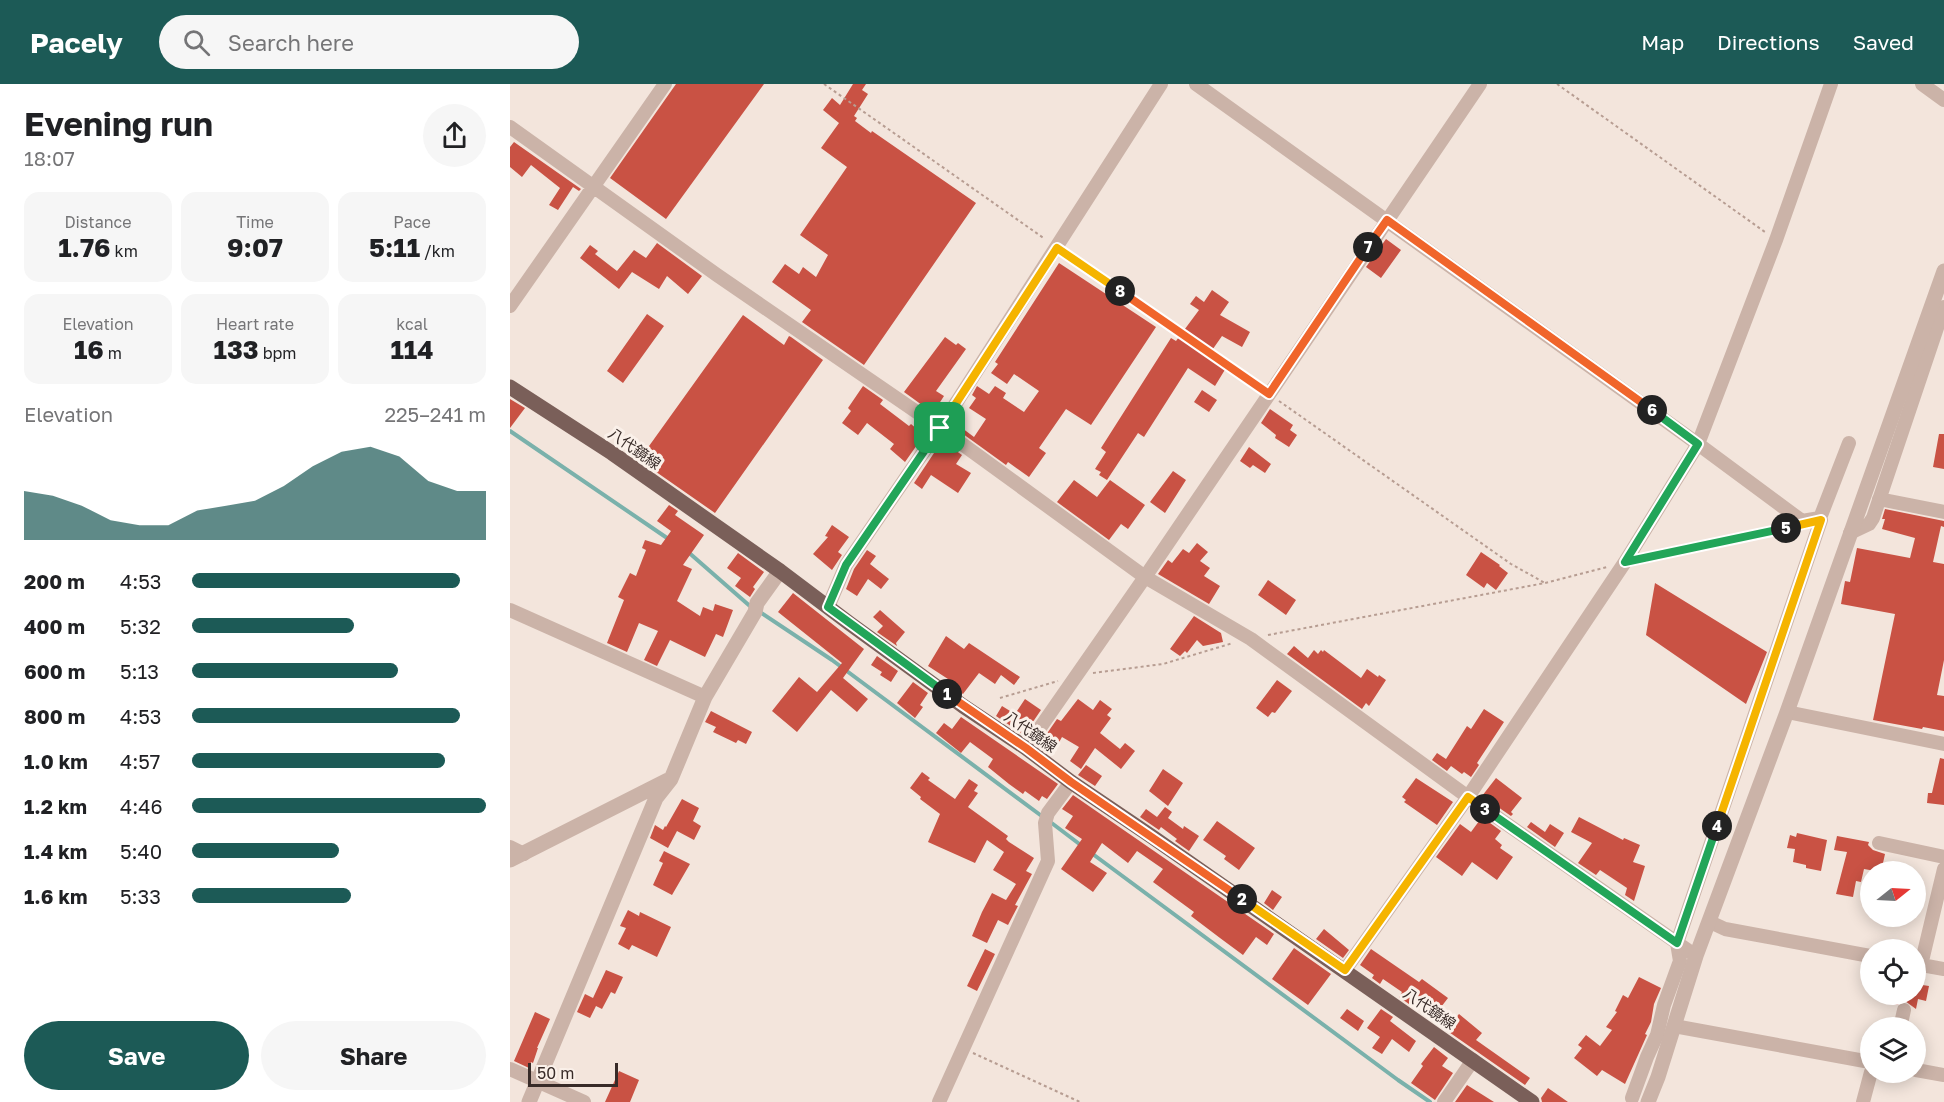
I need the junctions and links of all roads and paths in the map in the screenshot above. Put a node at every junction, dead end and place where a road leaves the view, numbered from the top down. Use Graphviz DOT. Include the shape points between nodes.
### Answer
graph roads {
  1 [pos="665,84"];
  2 [pos="824,84"];
  3 [pos="1161,84"];
  4 [pos="1196,84"];
  5 [pos="1480,84"];
  6 [pos="1557,84"];
  7 [pos="1831,84"];
  8 [pos="1922,84"];
  9 [pos="1944,100"];
  10 [pos="510,127"];
  11 [pos="594,187"];
  12 [pos="1387,220"];
  13 [pos="1776,240"];
  14 [pos="1057,248"];
  15 [pos="1944,271"];
  16 [pos="510,306"];
  17 [pos="1944,307"];
  18 [pos="510,387"];
  19 [pos="1269,394"];
  20 [pos="940,428"];
  21 [pos="1849,443"];
  22 [pos="1698,444"];
  23 [pos="1879,499"];
  24 [pos="1944,512"];
  25 [pos="1821,520"];
  26 [pos="1798,525"];
  27 [pos="1850,533"];
  28 [pos="1625,562"];
  29 [pos="780,572"];
  30 [pos="1145,577"];
  31 [pos="1545,583"];
  32 [pos="828,607"];
  33 [pos="510,610"];
  34 [pos="1251,639"];
  35 [pos="1076,675"];
  36 [pos="705,697"];
  37 [pos="1000,698"];
  38 [pos="1787,712"];
  39 [pos="1944,744"];
  40 [pos="1026,748"];
  41 [pos="671,779"];
  42 [pos="1071,782"];
  43 [pos="1468,797"];
  44 [pos="1879,843"];
  45 [pos="515,853"];
  46 [pos="1944,857"];
  47 [pos="1944,869"];
  48 [pos="1710,922"];
  49 [pos="1925,939"];
  50 [pos="1677,943"];
  51 [pos="1860,954"];
  52 [pos="1696,957"];
  53 [pos="1926,966"];
  54 [pos="1944,969"];
  55 [pos="1345,970"];
  56 [pos="1671,1008"];
  57 [pos="1904,1010"];
  58 [pos="1902,1017"];
  59 [pos="1674,1026"];
  60 [pos="963,1048"];
  61 [pos="1654,1059"];
  62 [pos="1473,1060"];
  63 [pos="1860,1060"];
  64 [pos="510,1069"];
  65 [pos="1926,1072"];
  66 [pos="1944,1075"];
  67 [pos="538,1081"];
  68 [pos="1868,1083"];
  69 [pos="1632,1098"];
  70 [pos="529,1102"];
  71 [pos="584,1102"];
  72 [pos="939,1102"];
  73 [pos="1080,1102"];
  74 [pos="1444,1102"];
  75 [pos="1532,1102"];
  76 [pos="1648,1102"];
  77 [pos="1863,1102"];
  1 -- 11 [label="street"];
  2 -- 14 [label="path"];
  3 -- 14 [label="street"];
  4 -- 12 [label="street"];
  5 -- 12 [label="street"];
  6 -- 13 [label="path"];
  7 -- 13 [label="street"];
  8 -- 9 [label="street"];
  10 -- 11 [label="street"];
  11 -- 16 [label="street"];
  11 -- 20 [label="street"];
  12 -- 19 [label="street"];
  12 -- 22 [label="street"];
  13 -- 22 [label="street"];
  14 -- 19 [label="path"];
  14 -- 20 [label="street"];
  15 -- 27 [label="street"];
  17 -- 23 [label="street"];
  18 -- 29 [label="main road, 八代鏡線" via="612,453"];
  19 -- 30 [label="street"];
  19 -- 31 [label="path" via="1511,564"];
  20 -- 30 [label="street"];
  20 -- 32 [label="street" via="846,565"];
  21 -- 22 [label="street" via="1820,518 1802,521"];
  22 -- 28 [label="street"];
  23 -- 24 [label="street"];
  23 -- 27 [label="street" via="1869,524"];
  25 -- 50 [label="street"];
  26 -- 28 [label="path"];
  27 -- 38 [label="street"];
  28 -- 31 [label="path"];
  28 -- 43 [label="street"];
  29 -- 32 [label="main road, 八代鏡線"];
  29 -- 36 [label="street"];
  30 -- 34 [label="street"];
  30 -- 35 [label="street"];
  31 -- 34 [label="path"];
  32 -- 40 [label="main road, 八代鏡線"];
  33 -- 36 [label="street"];
  34 -- 35 [label="path" via="1163,664"];
  34 -- 43 [label="street"];
  35 -- 37 [label="path"];
  35 -- 40 [label="street"];
  36 -- 41 [label="street"];
  38 -- 39 [label="street"];
  38 -- 48 [label="street"];
  40 -- 42 [label="main road, 八代鏡線"];
  41 -- 45 [label="street"];
  41 -- 67 [label="street" via="656,798"];
  42 -- 55 [label="main road, 八代鏡線"];
  42 -- 60 [label="street" via="1047,818 1048,861"];
  43 -- 50 [label="street"];
  43 -- 55 [label="street"];
  44 -- 46 [label="street"];
  47 -- 49 [label="street"];
  48 -- 51 [label="street" via="1725,929"];
  48 -- 52 [label="street"];
  50 -- 52 [label="street"];
  50 -- 56 [label="street" via="1680,961"];
  52 -- 56 [label="street"];
  53 -- 54 [label="street"];
  55 -- 62 [label="main road, 八代鏡線"];
  56 -- 59 [label="street"];
  56 -- 61 [label="street" via="1658,1035"];
  57 -- 58 [label="street"];
  59 -- 61 [label="street"];
  59 -- 63 [label="street"];
  60 -- 72 [label="street"];
  60 -- 73 [label="path"];
  61 -- 69 [label="street"];
  61 -- 76 [label="street"];
  62 -- 74 [label="street"];
  62 -- 75 [label="main road, 八代鏡線"];
  64 -- 67 [label="street"];
  65 -- 66 [label="street"];
  67 -- 70 [label="street"];
  67 -- 71 [label="street"];
  68 -- 77 [label="street"];
}
